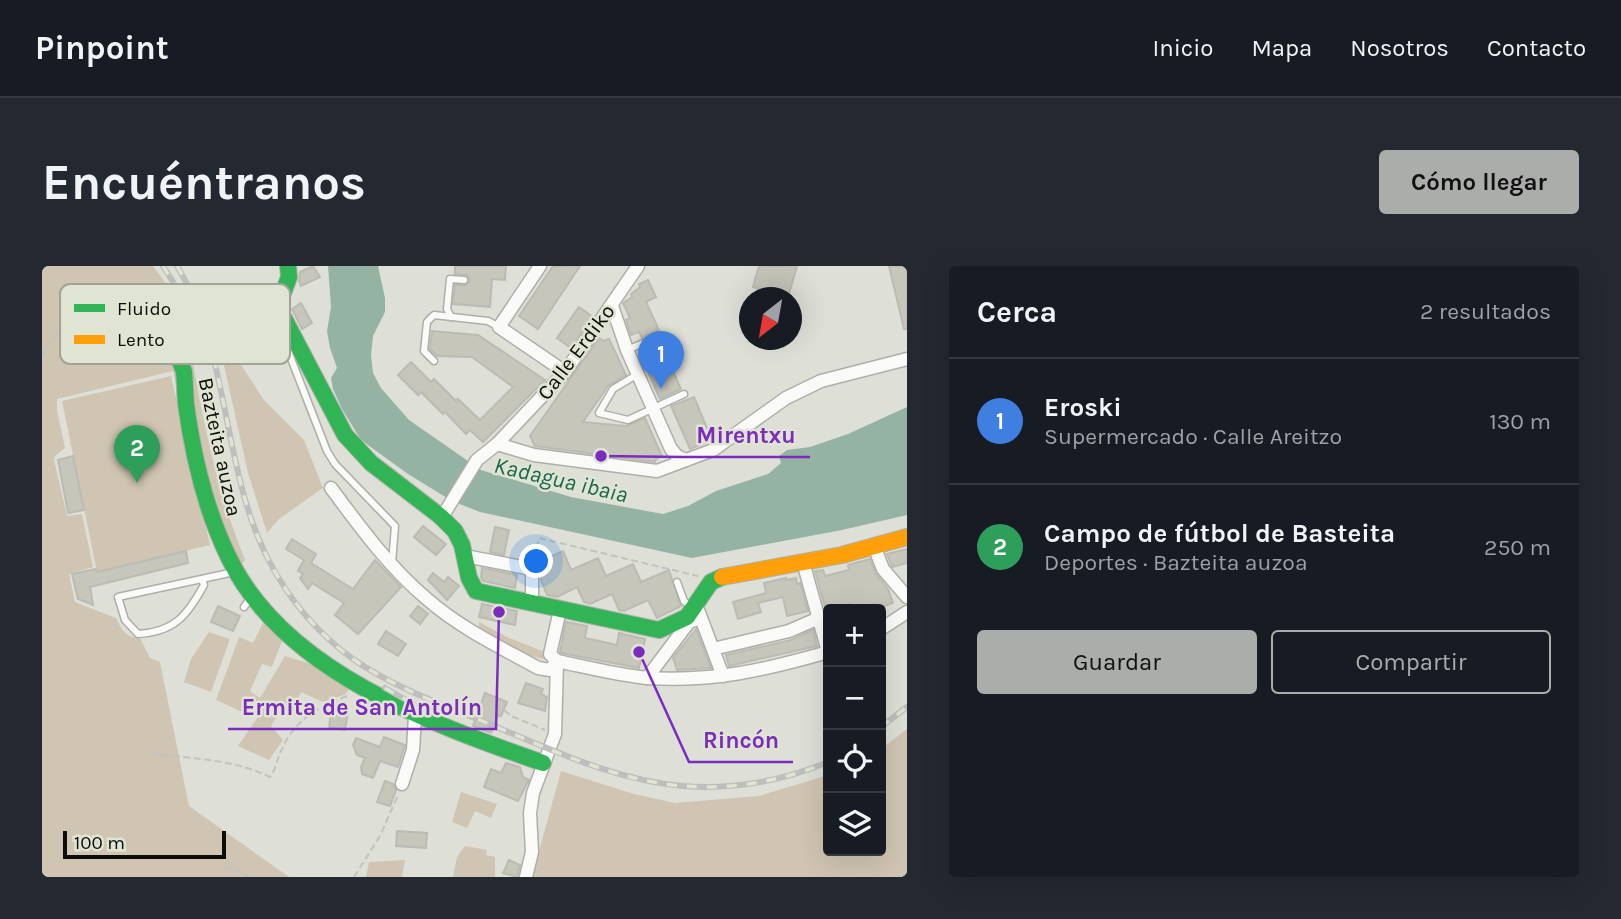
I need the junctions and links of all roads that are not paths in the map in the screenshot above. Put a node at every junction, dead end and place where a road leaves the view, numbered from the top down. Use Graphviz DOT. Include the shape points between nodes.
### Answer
graph roads {
  1 [pos="288,266"];
  2 [pos="540,266"];
  3 [pos="622,266"];
  4 [pos="638,266"];
  5 [pos="629,279"];
  6 [pos="464,280"];
  7 [pos="286,284"];
  8 [pos="612,306"];
  9 [pos="451,317"];
  10 [pos="499,327"];
  11 [pos="597,327"];
  12 [pos="290,332"];
  13 [pos="620,332"];
  14 [pos="660,336"];
  15 [pos="627,349"];
  16 [pos="290,358"];
  17 [pos="907,359"];
  18 [pos="434,361"];
  19 [pos="181,364"];
  20 [pos="565,372"];
  21 [pos="638,374"];
  22 [pos="684,394"];
  23 [pos="653,409"];
  24 [pos="514,427"];
  25 [pos="497,444"];
  26 [pos="671,449"];
  27 [pos="524,452"];
  28 [pos="686,460"];
  29 [pos="664,468"];
  30 [pos="331,488"];
  31 [pos="445,512"];
  32 [pos="907,537"];
  33 [pos="874,546"];
  34 [pos="465,556"];
  35 [pos="803,562"];
  36 [pos="392,565"];
  37 [pos="237,571"];
  38 [pos="202,579"];
  39 [pos="677,582"];
  40 [pos="907,597"];
  41 [pos="531,604"];
  42 [pos="560,610"];
  43 [pos="696,610"];
  44 [pos="907,612"];
  45 [pos="819,618"];
  46 [pos="886,626"];
  47 [pos="659,630"];
  48 [pos="823,633"];
  49 [pos="674,643"];
  50 [pos="712,649"];
  51 [pos="823,653"];
  52 [pos="557,661"];
  53 [pos="723,676"];
  54 [pos="647,678"];
  55 [pos="415,716"];
  56 [pos="543,763"];
  57 [pos="402,784"];
  58 [pos="526,877"];
  1 -- 7 [label="street"];
  2 -- 10 [label="street"];
  3 -- 5 [label="street"];
  4 -- 5 [label="street, Calle Erdiko"];
  5 -- 8 [label="street, Calle Erdiko"];
  6 -- 9 [label="lane" via="450,279 447,309"];
  8 -- 11 [label="street, Calle Erdiko"];
  8 -- 13 [label="street"];
  9 -- 10 [label="lane" via="488,320"];
  9 -- 18 [label="lane" via="434,315 427,322 424,351"];
  10 -- 20 [label="street"];
  11 -- 13 [label="street"];
  11 -- 20 [label="street, Calle Erdiko"];
  12 -- 31 [label="street" via="353,446 380,470"];
  13 -- 15 [label="street"];
  14 -- 15 [label="lane"];
  15 -- 21 [label="street"];
  16 -- 36 [label="lane" via="327,452 395,526"];
  17 -- 28 [label="street" via="821,382 786,398 713,450"];
  19 -- 37 [label="street, Bazteita auzoa" via="208,506"];
  20 -- 24 [label="street, Calle Erdiko"];
  21 -- 23 [label="street"];
  21 -- 23 [label="lane" via="613,389 599,413 628,420"];
  22 -- 23 [label="lane"];
  23 -- 26 [label="street"];
  24 -- 25 [label="street, Calle Erdiko"];
  24 -- 27 [label="street"];
  25 -- 27 [label="street"];
  25 -- 31 [label="street, Calle Erdiko" via="477,460"];
  26 -- 28 [label="street"];
  26 -- 29 [label="street"];
  27 -- 29 [label="street" via="657,471"];
  28 -- 29 [label="street"];
  30 -- 36 [label="street"];
  31 -- 34 [label="street"];
  32 -- 33 [label="street"];
  33 -- 35 [label="street"];
  33 -- 40 [label="street" via="883,569"];
  34 -- 41 [label="street" via="476,592"];
  34 -- 41 [label="street" via="529,569"];
  35 -- 43 [label="street" via="711,582"];
  35 -- 45 [label="street"];
  36 -- 52 [label="street" via="426,599 465,627 538,668 550,670"];
  37 -- 38 [label="lane"];
  37 -- 55 [label="street, Bazteita auzoa" via="248,601 317,659"];
  38 -- 38 [label="lane" via="118,597 125,620 140,634 171,628 197,597 204,585"];
  39 -- 43 [label="lane" via="684,600"];
  41 -- 42 [label="street"];
  42 -- 47 [label="street"];
  42 -- 52 [label="street" via="550,654"];
  43 -- 47 [label="street"];
  43 -- 49 [label="street"];
  43 -- 50 [label="street"];
  44 -- 46 [label="street"];
  45 -- 48 [label="street"];
  45 -- 50 [label="street" via="789,631"];
  47 -- 49 [label="street" via="671,634"];
  49 -- 54 [label="street"];
  50 -- 53 [label="street"];
  51 -- 53 [label="street" via="758,672"];
  52 -- 54 [label="street"];
  52 -- 56 [label="street" via="555,734"];
  53 -- 54 [label="street"];
  55 -- 56 [label="street, Bazteita auzoa"];
  55 -- 57 [label="street" via="413,750"];
  56 -- 58 [label="street" via="530,813 532,852"];
}
